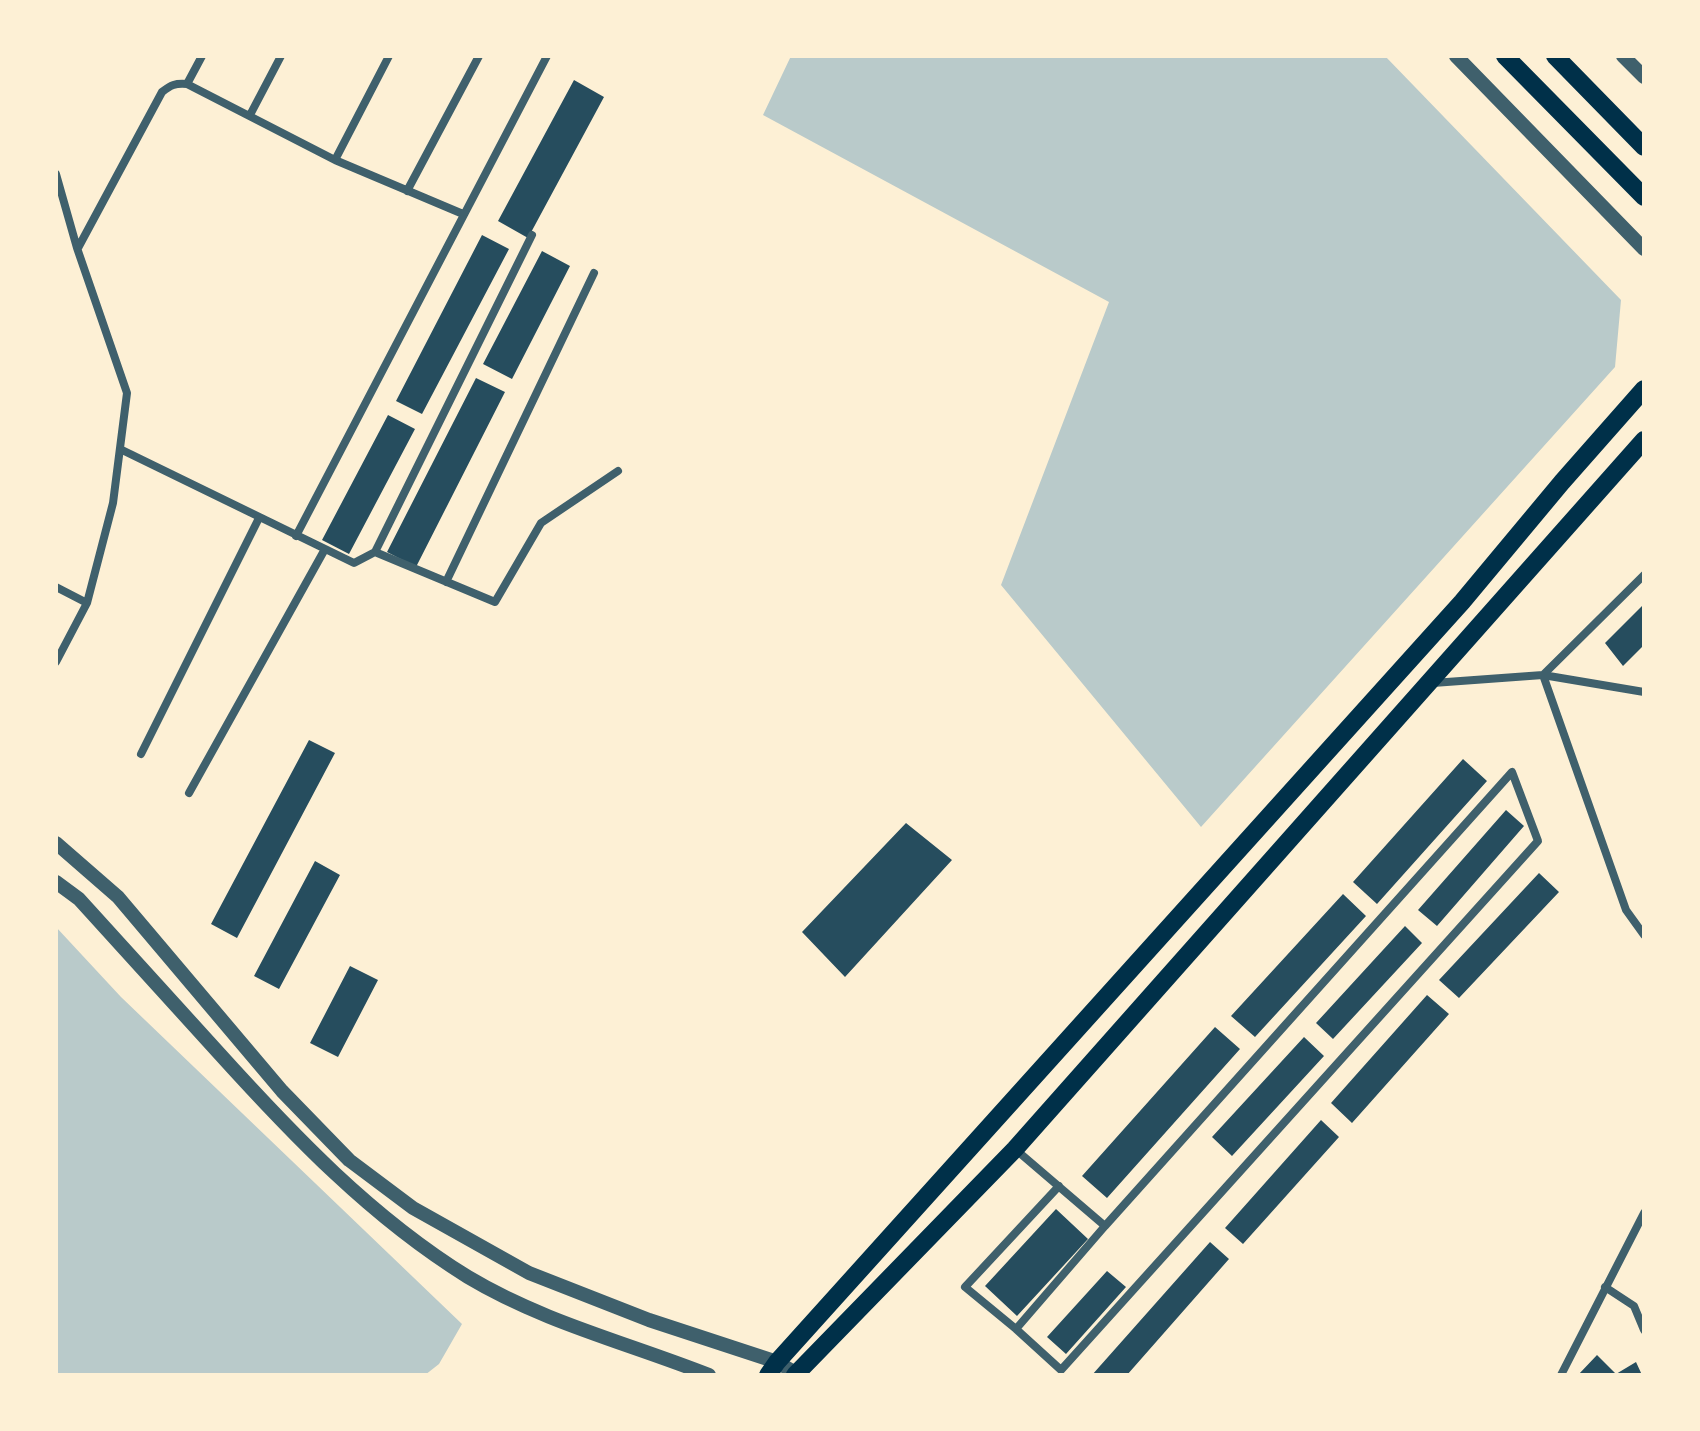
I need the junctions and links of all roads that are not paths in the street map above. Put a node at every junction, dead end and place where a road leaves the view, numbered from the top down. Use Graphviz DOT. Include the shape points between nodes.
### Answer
graph roads {
  1 [pos="202,56"];
  2 [pos="281,56"];
  3 [pos="389,56"];
  4 [pos="479,56"];
  5 [pos="547,56"];
  6 [pos="1456,56"];
  7 [pos="1505,56"];
  8 [pos="1555,56"];
  9 [pos="1623,56"];
  10 [pos="1644,77"];
  11 [pos="187,84"];
  12 [pos="250,115"];
  13 [pos="1644,147"];
  14 [pos="335,160"];
  15 [pos="56,174"];
  16 [pos="407,191"];
  17 [pos="1644,197"];
  18 [pos="463,214"];
  19 [pos="532,235"];
  20 [pos="77,248"];
  21 [pos="1644,249"];
  22 [pos="594,273"];
  23 [pos="1644,389"];
  24 [pos="1644,440"];
  25 [pos="120,449"];
  26 [pos="618,471"];
  27 [pos="259,518"];
  28 [pos="296,536"];
  29 [pos="325,549"];
  30 [pos="375,552"];
  31 [pos="1644,575"];
  32 [pos="446,582"];
  33 [pos="56,587"];
  34 [pos="87,603"];
  35 [pos="56,662"];
  36 [pos="1543,675"];
  37 [pos="1428,683"];
  38 [pos="1644,692"];
  39 [pos="141,754"];
  40 [pos="189,793"];
  41 [pos="56,843"];
  42 [pos="56,882"];
  43 [pos="1644,935"];
  44 [pos="1015,1149"];
  45 [pos="1059,1186"];
  46 [pos="1644,1213"];
  47 [pos="1105,1226"];
  48 [pos="1605,1287"];
  49 [pos="1016,1329"];
  50 [pos="1644,1330"];
  51 [pos="773,1368"];
  52 [pos="796,1374"];
  53 [pos="709,1375"];
  54 [pos="1561,1375"];
  1 -- 11 [label="street"];
  2 -- 12 [label="street"];
  3 -- 14 [label="street"];
  4 -- 16 [label="street"];
  5 -- 18 [label="street"];
  6 -- 21 [label="street"];
  7 -- 17 [label="main road"];
  8 -- 13 [label="main road"];
  9 -- 10 [label="street"];
  11 -- 12 [label="street"];
  11 -- 20 [label="street" via="172,84 162,92"];
  12 -- 14 [label="street"];
  14 -- 16 [label="street"];
  15 -- 20 [label="street"];
  16 -- 18 [label="street"];
  18 -- 28 [label="street"];
  19 -- 30 [label="street"];
  20 -- 25 [label="street" via="127,393"];
  22 -- 32 [label="street"];
  23 -- 51 [label="main road" via="1462,602"];
  24 -- 37 [label="main road"];
  25 -- 27 [label="street"];
  25 -- 34 [label="street" via="113,503"];
  26 -- 32 [label="street" via="541,523 495,602"];
  27 -- 28 [label="street"];
  27 -- 39 [label="street"];
  28 -- 29 [label="street"];
  29 -- 30 [label="street" via="354,563"];
  29 -- 40 [label="street"];
  30 -- 32 [label="street"];
  31 -- 36 [label="street"];
  33 -- 34 [label="street"];
  34 -- 35 [label="street"];
  36 -- 37 [label="street"];
  36 -- 38 [label="street"];
  36 -- 43 [label="street" via="1626,910"];
  37 -- 44 [label="main road"];
  41 -- 51 [label="street" via="118,897 282,1091 349,1160 413,1208 529,1273"];
  42 -- 53 [label="street" via="79,899 264,1104 391,1223 469,1277 553,1320"];
  44 -- 45 [label="street"];
  44 -- 52 [label="main road"];
  45 -- 47 [label="street"];
  45 -- 49 [label="street" via="965,1287"];
  46 -- 48 [label="street"];
  47 -- 49 [label="street"];
  47 -- 49 [label="street" via="1512,772 1538,841 1061,1370"];
  48 -- 50 [label="street" via="1634,1306"];
  48 -- 54 [label="street"];
  51 -- 52 [label="street"];
}
